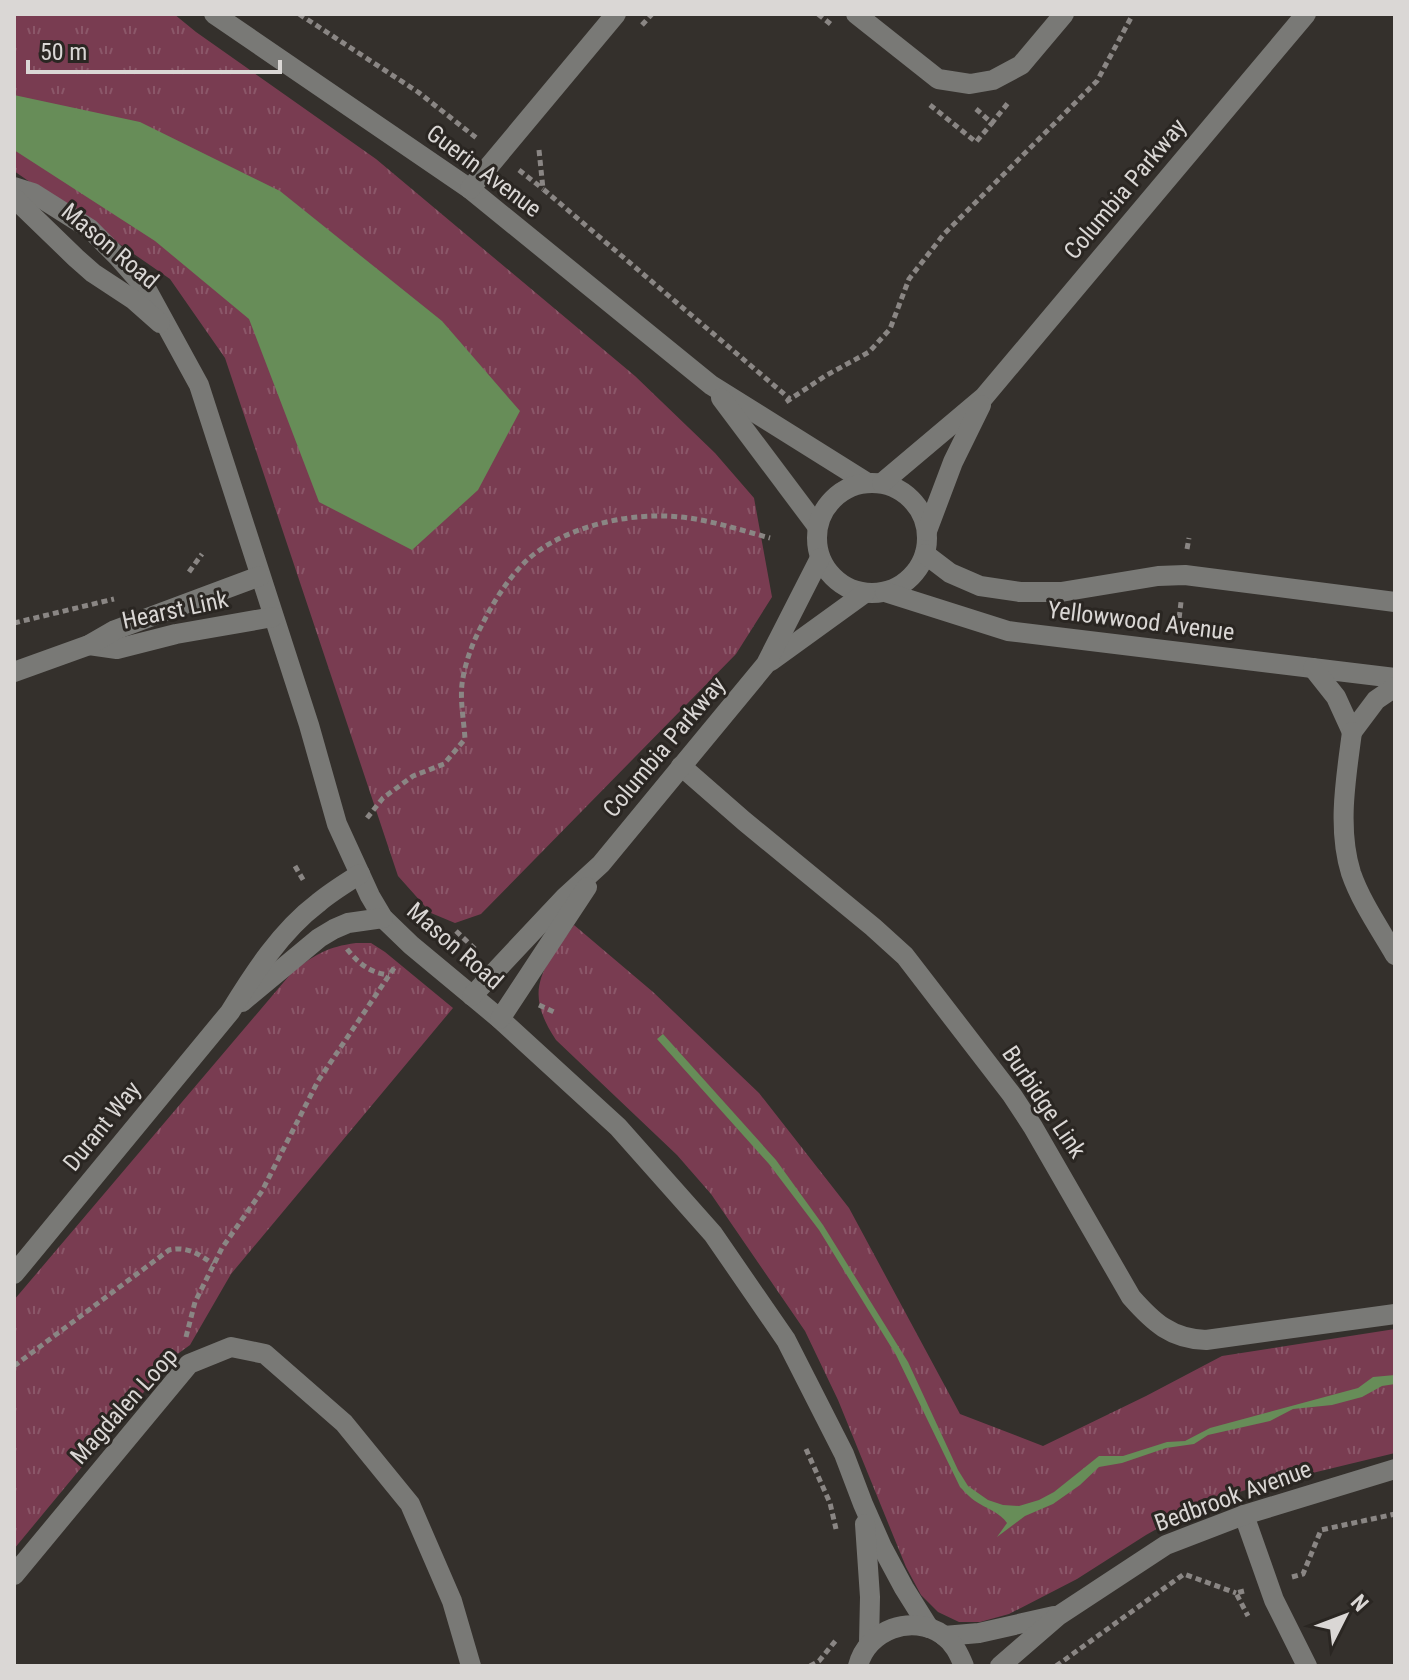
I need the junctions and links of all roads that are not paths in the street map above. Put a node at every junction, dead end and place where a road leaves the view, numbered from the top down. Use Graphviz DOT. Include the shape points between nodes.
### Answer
graph roads {
  1 [pos="214,14"];
  2 [pos="616,14"];
  3 [pos="856,14"];
  4 [pos="1064,14"];
  5 [pos="1306,14"];
  6 [pos="14,187"];
  7 [pos="470,189"];
  8 [pos="14,198"];
  9 [pos="172,334"];
  10 [pos="711,385"];
  11 [pos="984,397"];
  12 [pos="874,482"];
  13 [pos="817,526"];
  14 [pos="927,531"];
  15 [pos="925,554"];
  16 [pos="820,558"];
  17 [pos="260,576"];
  18 [pos="875,593"];
  19 [pos="1395,602"];
  20 [pos="273,617"];
  21 [pos="89,645"];
  22 [pos="766,664"];
  23 [pos="1313,668"];
  24 [pos="14,672"];
  25 [pos="1395,678"];
  26 [pos="1395,687"];
  27 [pos="1352,732"];
  28 [pos="681,766"];
  29 [pos="601,864"];
  30 [pos="360,874"];
  31 [pos="383,918"];
  32 [pos="1395,955"];
  33 [pos="472,996"];
  34 [pos="230,1012"];
  35 [pos="500,1019"];
  36 [pos="14,1274"];
  37 [pos="1395,1314"];
  38 [pos="1395,1469"];
  39 [pos="863,1504"];
  40 [pos="1244,1515"];
  41 [pos="14,1575"];
  42 [pos="1058,1616"];
  43 [pos="937,1632"];
  44 [pos="858,1658"];
  45 [pos="471,1666"];
  46 [pos="964,1666"];
  47 [pos="1000,1666"];
  48 [pos="1307,1666"];
  1 -- 7 [label="street, Guerin Avenue"];
  2 -- 7 [label="street"];
  3 -- 4 [label="street" via="938,79 970,84 993,80 1021,65"];
  5 -- 11 [label="street, Columbia Parkway"];
  6 -- 9 [label="street, Mason Road" via="90,229 147,290"];
  7 -- 10 [label="street, Guerin Avenue"];
  8 -- 9 [label="street, Mason Road" via="93,273"];
  9 -- 17 [label="street, Mason Road" via="199,385"];
  10 -- 12 [label="street, Guerin Avenue"];
  10 -- 13 [label="street, Guerin Avenue"];
  11 -- 12 [label="street, Columbia Parkway"];
  11 -- 14 [label="street, Columbia Parkway"];
  12 -- 13 [label="street" via="844,489 827,504"];
  12 -- 14 [label="street" via="903,492 919,509"];
  13 -- 16 [label="street"];
  14 -- 15 [label="street"];
  15 -- 18 [label="street" via="903,584"];
  15 -- 19 [label="street, Yellowwood Avenue" via="980,586 1020,592 1061,592 1185,575"];
  16 -- 18 [label="street" via="846,587"];
  16 -- 22 [label="street, Columbia Parkway"];
  17 -- 20 [label="street, Mason Road"];
  17 -- 21 [label="street, Hearst Link" via="115,630"];
  18 -- 22 [label="street, Columbia Parkway"];
  18 -- 23 [label="street, Yellowwood Avenue" via="1008,631"];
  20 -- 21 [label="street, Hearst Link" via="117,649"];
  20 -- 30 [label="street, Mason Road" via="337,824"];
  21 -- 24 [label="street, Hearst Link"];
  22 -- 28 [label="street, Columbia Parkway"];
  23 -- 25 [label="street, Yellowwood Avenue"];
  23 -- 27 [label="street" via="1336,697"];
  26 -- 27 [label="street" via="1376,700"];
  27 -- 32 [label="street" via="1345,844 1351,874"];
  28 -- 29 [label="street, Columbia Parkway"];
  28 -- 37 [label="street, Burbidge Link" via="905,956 1012,1095 1131,1297 1161,1328 1206,1340"];
  29 -- 33 [label="street, Columbia Parkway"];
  29 -- 35 [label="street, Columbia Parkway"];
  30 -- 31 [label="street, Mason Road"];
  30 -- 34 [label="street, Durant Way" via="297,921"];
  31 -- 33 [label="street, Mason Road"];
  31 -- 34 [label="street, Durant Way" via="348,923 326,933"];
  33 -- 35 [label="street, Mason Road"];
  34 -- 36 [label="street, Durant Way"];
  35 -- 39 [label="street, Mason Road" via="618,1127 713,1234 786,1340 844,1454"];
  38 -- 40 [label="street, Bedbrook Avenue"];
  39 -- 43 [label="street, Mason Road" via="904,1588"];
  39 -- 44 [label="street, Mason Road" via="868,1550"];
  40 -- 42 [label="street, Bedbrook Avenue" via="1166,1545"];
  40 -- 48 [label="street" via="1274,1600"];
  41 -- 45 [label="street, Magdalen Loop" via="189,1364 231,1347 265,1354 334,1414 410,1504 452,1601"];
  42 -- 43 [label="street, Bedbrook Avenue" via="979,1633"];
  42 -- 47 [label="street, Bedbrook Avenue"];
  43 -- 44 [label="street, Bedbrook Avenue" via="897,1626 882,1632"];
  43 -- 46 [label="street, Mason Road" via="956,1648"];
}
